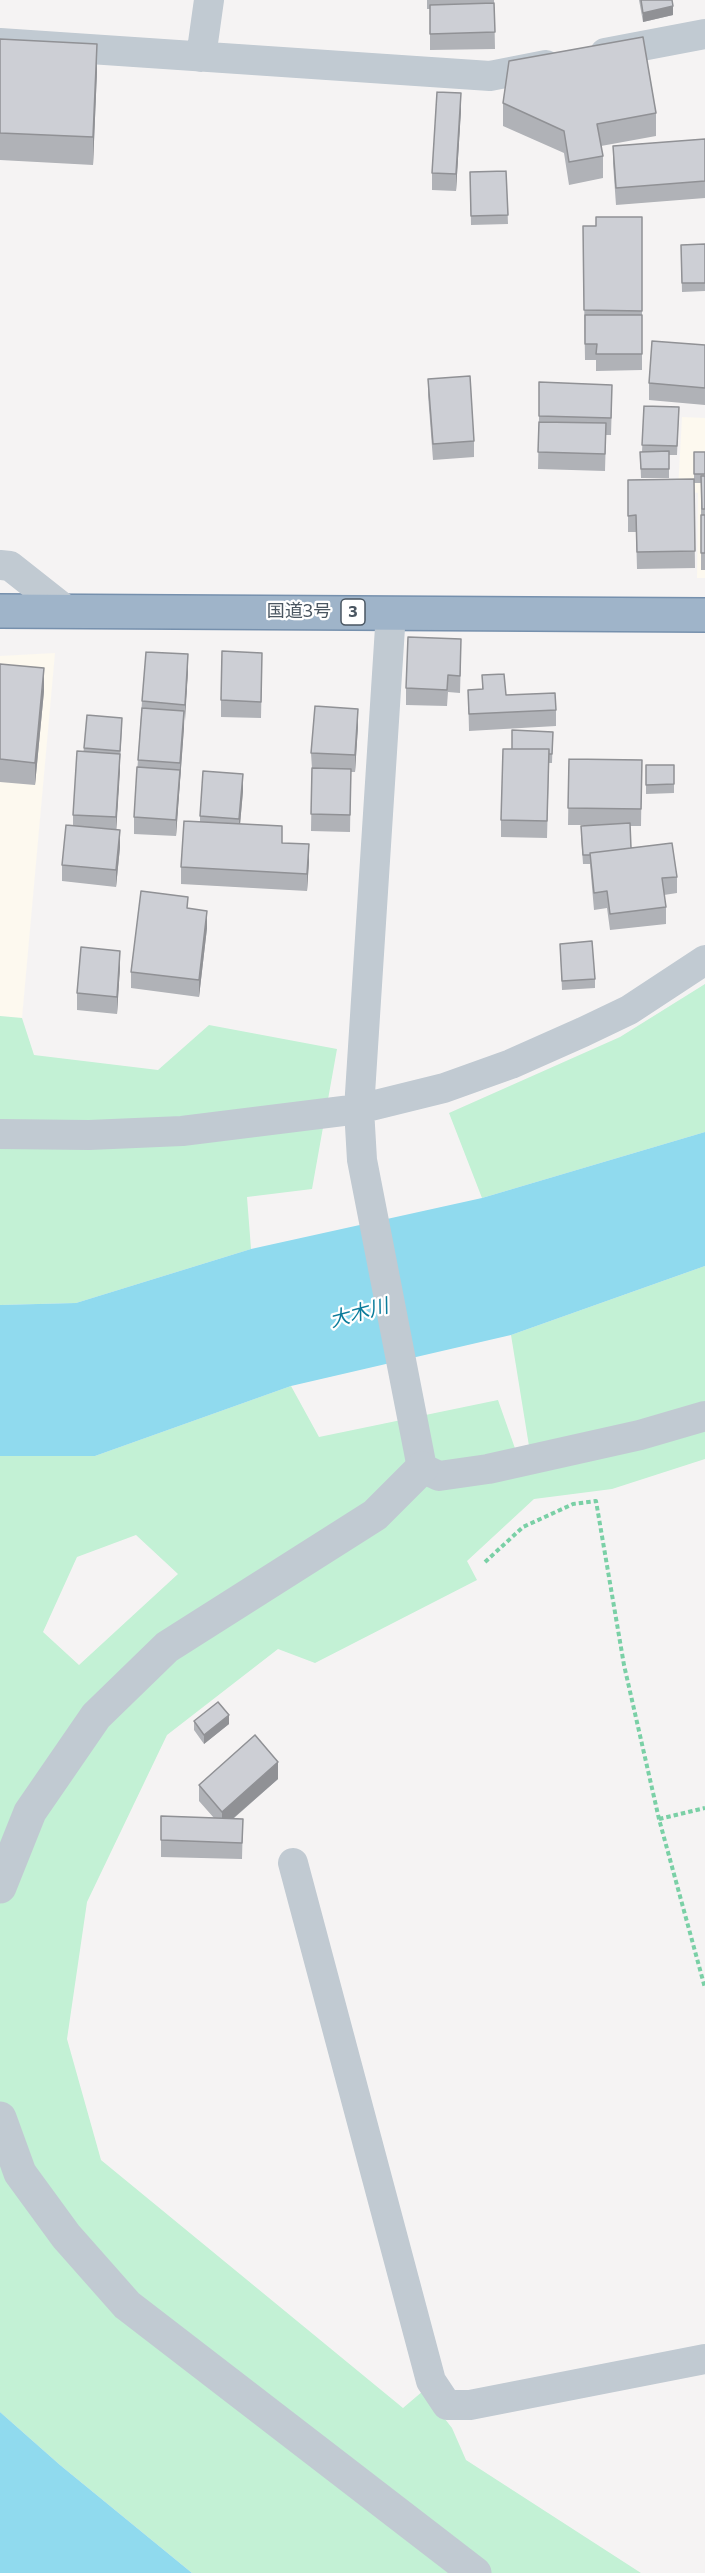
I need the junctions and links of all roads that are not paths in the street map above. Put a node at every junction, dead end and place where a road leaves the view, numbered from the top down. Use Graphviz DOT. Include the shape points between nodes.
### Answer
graph roads {
  1 [pos="209,0"];
  2 [pos="705,34"];
  3 [pos="0,43"];
  4 [pos="201,57"];
  5 [pos="0,566"];
  6 [pos="0,611"];
  7 [pos="67,611"];
  8 [pos="391,612"];
  9 [pos="705,615"];
  10 [pos="705,960"];
  11 [pos="359,1109"];
  12 [pos="0,1134"];
  13 [pos="705,1416"];
  14 [pos="422,1468"];
  15 [pos="293,1863"];
  16 [pos="0,1887"];
  17 [pos="0,2118"];
  18 [pos="705,2360"];
  19 [pos="475,2573"];
  1 -- 4 [label="street"];
  2 -- 4 [label="street" via="490,76"];
  3 -- 4 [label="street"];
  5 -- 7 [label="street" via="10,566"];
  6 -- 7 [label="highway, 国道3号 / 3"];
  7 -- 8 [label="highway, 国道3号 / 3"];
  8 -- 9 [label="highway, 国道3号 / 3"];
  8 -- 11 [label="street"];
  10 -- 11 [label="street" via="629,1010 511,1064 444,1088"];
  11 -- 12 [label="street" via="182,1131"];
  11 -- 14 [label="street" via="362,1160"];
  13 -- 14 [label="street" via="640,1435 488,1469 439,1476"];
  14 -- 16 [label="street" via="375,1515 167,1647 96,1716 30,1812"];
  15 -- 18 [label="street" via="431,2381 447,2405 470,2405"];
  17 -- 19 [label="street" via="20,2173 66,2236 127,2305"];
}
